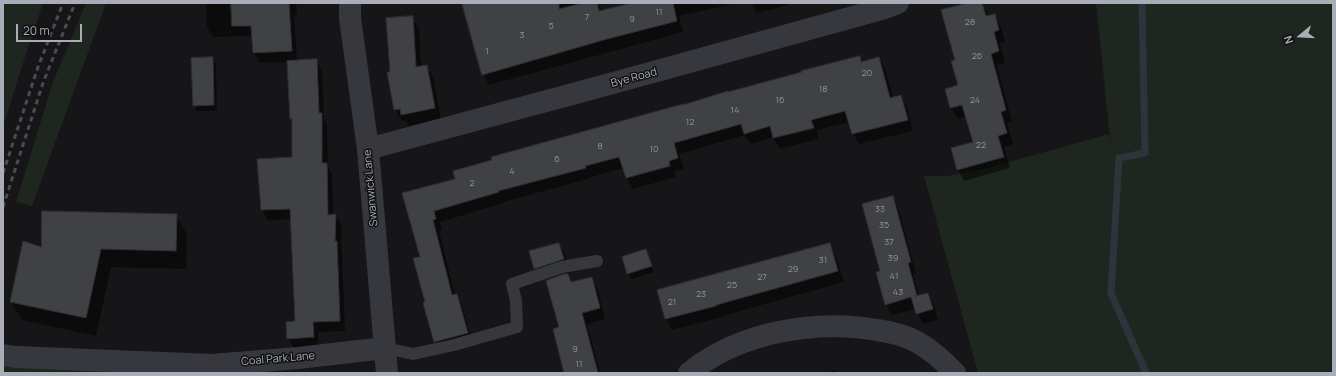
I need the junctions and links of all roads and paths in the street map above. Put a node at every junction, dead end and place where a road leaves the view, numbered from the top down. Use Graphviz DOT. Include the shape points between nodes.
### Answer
graph roads {
  1 [pos="350,3"];
  2 [pos="898,3"];
  3 [pos="368,149"];
  4 [pos="597,261"];
  5 [pos="385,348"];
  6 [pos="3,355"];
  7 [pos="696,371"];
  8 [pos="387,373"];
  9 [pos="954,373"];
  1 -- 3 [label="street, Swanwick Lane"];
  2 -- 3 [label="street, Bye Road"];
  3 -- 5 [label="street, Swanwick Lane"];
  4 -- 5 [label="lane" via="562,267 512,284 516,301 517,327 413,354"];
  5 -- 6 [label="street, Coal Park Lane" via="212,365"];
  5 -- 8 [label="street, Swanwick Lane"];
  7 -- 9 [label="street" via="729,349 761,336 813,327 861,327 894,332 916,341 936,354"];
}
